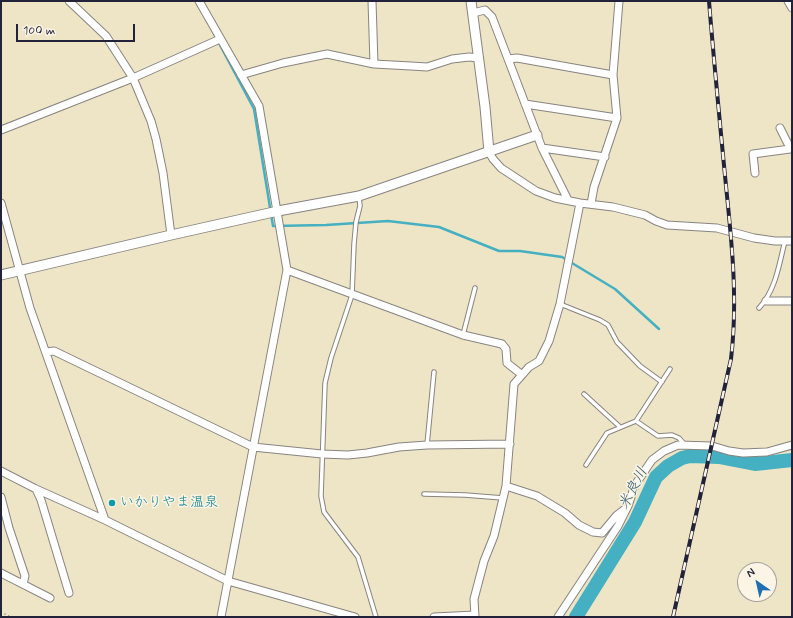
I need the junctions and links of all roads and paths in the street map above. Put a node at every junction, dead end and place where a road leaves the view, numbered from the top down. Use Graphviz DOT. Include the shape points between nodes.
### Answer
graph roads {
  1 [pos="69,1"];
  2 [pos="199,1"];
  3 [pos="372,1"];
  4 [pos="471,1"];
  5 [pos="619,1"];
  6 [pos="788,1"];
  7 [pos="792,8"];
  8 [pos="473,13"];
  9 [pos="220,39"];
  10 [pos="479,58"];
  11 [pos="508,59"];
  12 [pos="374,64"];
  13 [pos="241,75"];
  14 [pos="613,75"];
  15 [pos="133,78"];
  16 [pos="525,104"];
  17 [pos="617,118"];
  18 [pos="780,128"];
  19 [pos="1,130"];
  20 [pos="537,135"];
  21 [pos="542,148"];
  22 [pos="791,148"];
  23 [pos="489,152"];
  24 [pos="605,157"];
  25 [pos="755,173"];
  26 [pos="359,196"];
  27 [pos="568,200"];
  28 [pos="1,203"];
  29 [pos="580,203"];
  30 [pos="590,204"];
  31 [pos="278,212"];
  32 [pos="171,235"];
  33 [pos="789,241"];
  34 [pos="287,270"];
  35 [pos="20,271"];
  36 [pos="1,276"];
  37 [pos="475,288"];
  38 [pos="352,295"];
  39 [pos="766,301"];
  40 [pos="792,301"];
  41 [pos="560,304"];
  42 [pos="759,308"];
  43 [pos="463,335"];
  44 [pos="46,352"];
  45 [pos="670,369"];
  46 [pos="434,372"];
  47 [pos="522,374"];
  48 [pos="662,382"];
  49 [pos="584,394"];
  50 [pos="636,421"];
  51 [pos="620,428"];
  52 [pos="510,444"];
  53 [pos="427,445"];
  54 [pos="685,445"];
  55 [pos="792,445"];
  56 [pos="253,447"];
  57 [pos="322,454"];
  58 [pos="586,465"];
  59 [pos="1,471"];
  60 [pos="506,486"];
  61 [pos="36,489"];
  62 [pos="424,494"];
  63 [pos="1,497"];
  64 [pos="503,498"];
  65 [pos="628,506"];
  66 [pos="105,520"];
  67 [pos="1,573"];
  68 [pos="228,581"];
  69 [pos="23,584"];
  70 [pos="69,593"];
  71 [pos="50,598"];
  72 [pos="1,612"];
  73 [pos="475,616"];
  74 [pos="11,617"];
  75 [pos="221,617"];
  76 [pos="355,617"];
  77 [pos="376,617"];
  78 [pos="434,617"];
  79 [pos="558,617"];
  1 -- 15 [label="street" via="106,36"];
  2 -- 9 [label="street"];
  3 -- 12 [label="street"];
  4 -- 8 [label="street"];
  5 -- 14 [label="street"];
  6 -- 7 [label="street"];
  8 -- 10 [label="street"];
  8 -- 11 [label="street" via="485,10 492,17"];
  9 -- 13 [label="street"];
  9 -- 15 [label="street"];
  10 -- 12 [label="street" via="452,59 426,67"];
  10 -- 23 [label="street"];
  11 -- 14 [label="street" via="517,58"];
  11 -- 16 [label="street"];
  12 -- 13 [label="street" via="327,54"];
  13 -- 31 [label="street" via="259,106"];
  14 -- 17 [label="street"];
  15 -- 19 [label="street"];
  15 -- 32 [label="street" via="156,139"];
  16 -- 17 [label="street"];
  16 -- 20 [label="street"];
  17 -- 24 [label="street"];
  18 -- 22 [label="street"];
  20 -- 21 [label="street"];
  20 -- 23 [label="street"];
  21 -- 24 [label="street"];
  21 -- 27 [label="street"];
  22 -- 25 [label="street" via="753,154"];
  23 -- 26 [label="street"];
  23 -- 27 [label="street" via="502,168 536,191"];
  24 -- 30 [label="street"];
  26 -- 31 [label="street"];
  26 -- 38 [label="lane"];
  27 -- 29 [label="street"];
  28 -- 35 [label="street"];
  29 -- 30 [label="street"];
  29 -- 41 [label="street"];
  30 -- 33 [label="street" via="645,215 667,225 717,228 754,238"];
  31 -- 32 [label="street"];
  31 -- 34 [label="street"];
  32 -- 35 [label="street"];
  33 -- 39 [label="lane"];
  34 -- 38 [label="street"];
  34 -- 56 [label="street"];
  35 -- 36 [label="street"];
  35 -- 44 [label="street"];
  37 -- 43 [label="lane"];
  38 -- 43 [label="street"];
  38 -- 57 [label="lane" via="325,383"];
  39 -- 40 [label="street"];
  39 -- 42 [label="lane"];
  41 -- 47 [label="street" via="549,341 538,361"];
  41 -- 48 [label="lane" via="608,325 617,342 640,366"];
  43 -- 47 [label="street" via="502,344 506,349 507,362"];
  44 -- 56 [label="street" via="54,351"];
  44 -- 66 [label="street"];
  45 -- 48 [label="lane"];
  46 -- 53 [label="lane"];
  47 -- 52 [label="street" via="514,384"];
  48 -- 50 [label="lane"];
  49 -- 51 [label="lane"];
  50 -- 51 [label="lane"];
  50 -- 54 [label="lane" via="658,436 672,435"];
  51 -- 58 [label="lane" via="607,433"];
  52 -- 53 [label="street"];
  52 -- 60 [label="street"];
  53 -- 57 [label="street" via="348,455"];
  54 -- 55 [label="street" via="712,446 743,453 767,452"];
  54 -- 65 [label="street" via="664,451 652,460 635,485"];
  56 -- 57 [label="street"];
  56 -- 68 [label="street"];
  57 -- 77 [label="lane" via="321,496 324,512 358,557"];
  59 -- 61 [label="street"];
  60 -- 64 [label="street"];
  60 -- 65 [label="street" via="537,496 565,513 578,525 593,532 602,533"];
  61 -- 66 [label="street"];
  61 -- 70 [label="street"];
  62 -- 64 [label="lane"];
  63 -- 69 [label="street" via="25,576"];
  64 -- 73 [label="street" via="474,600"];
  65 -- 79 [label="street" via="606,545"];
  66 -- 68 [label="street"];
  67 -- 69 [label="street"];
  68 -- 75 [label="street"];
  68 -- 76 [label="street"];
  69 -- 71 [label="street"];
  72 -- 74 [label="path"];
  73 -- 78 [label="street"];
}
